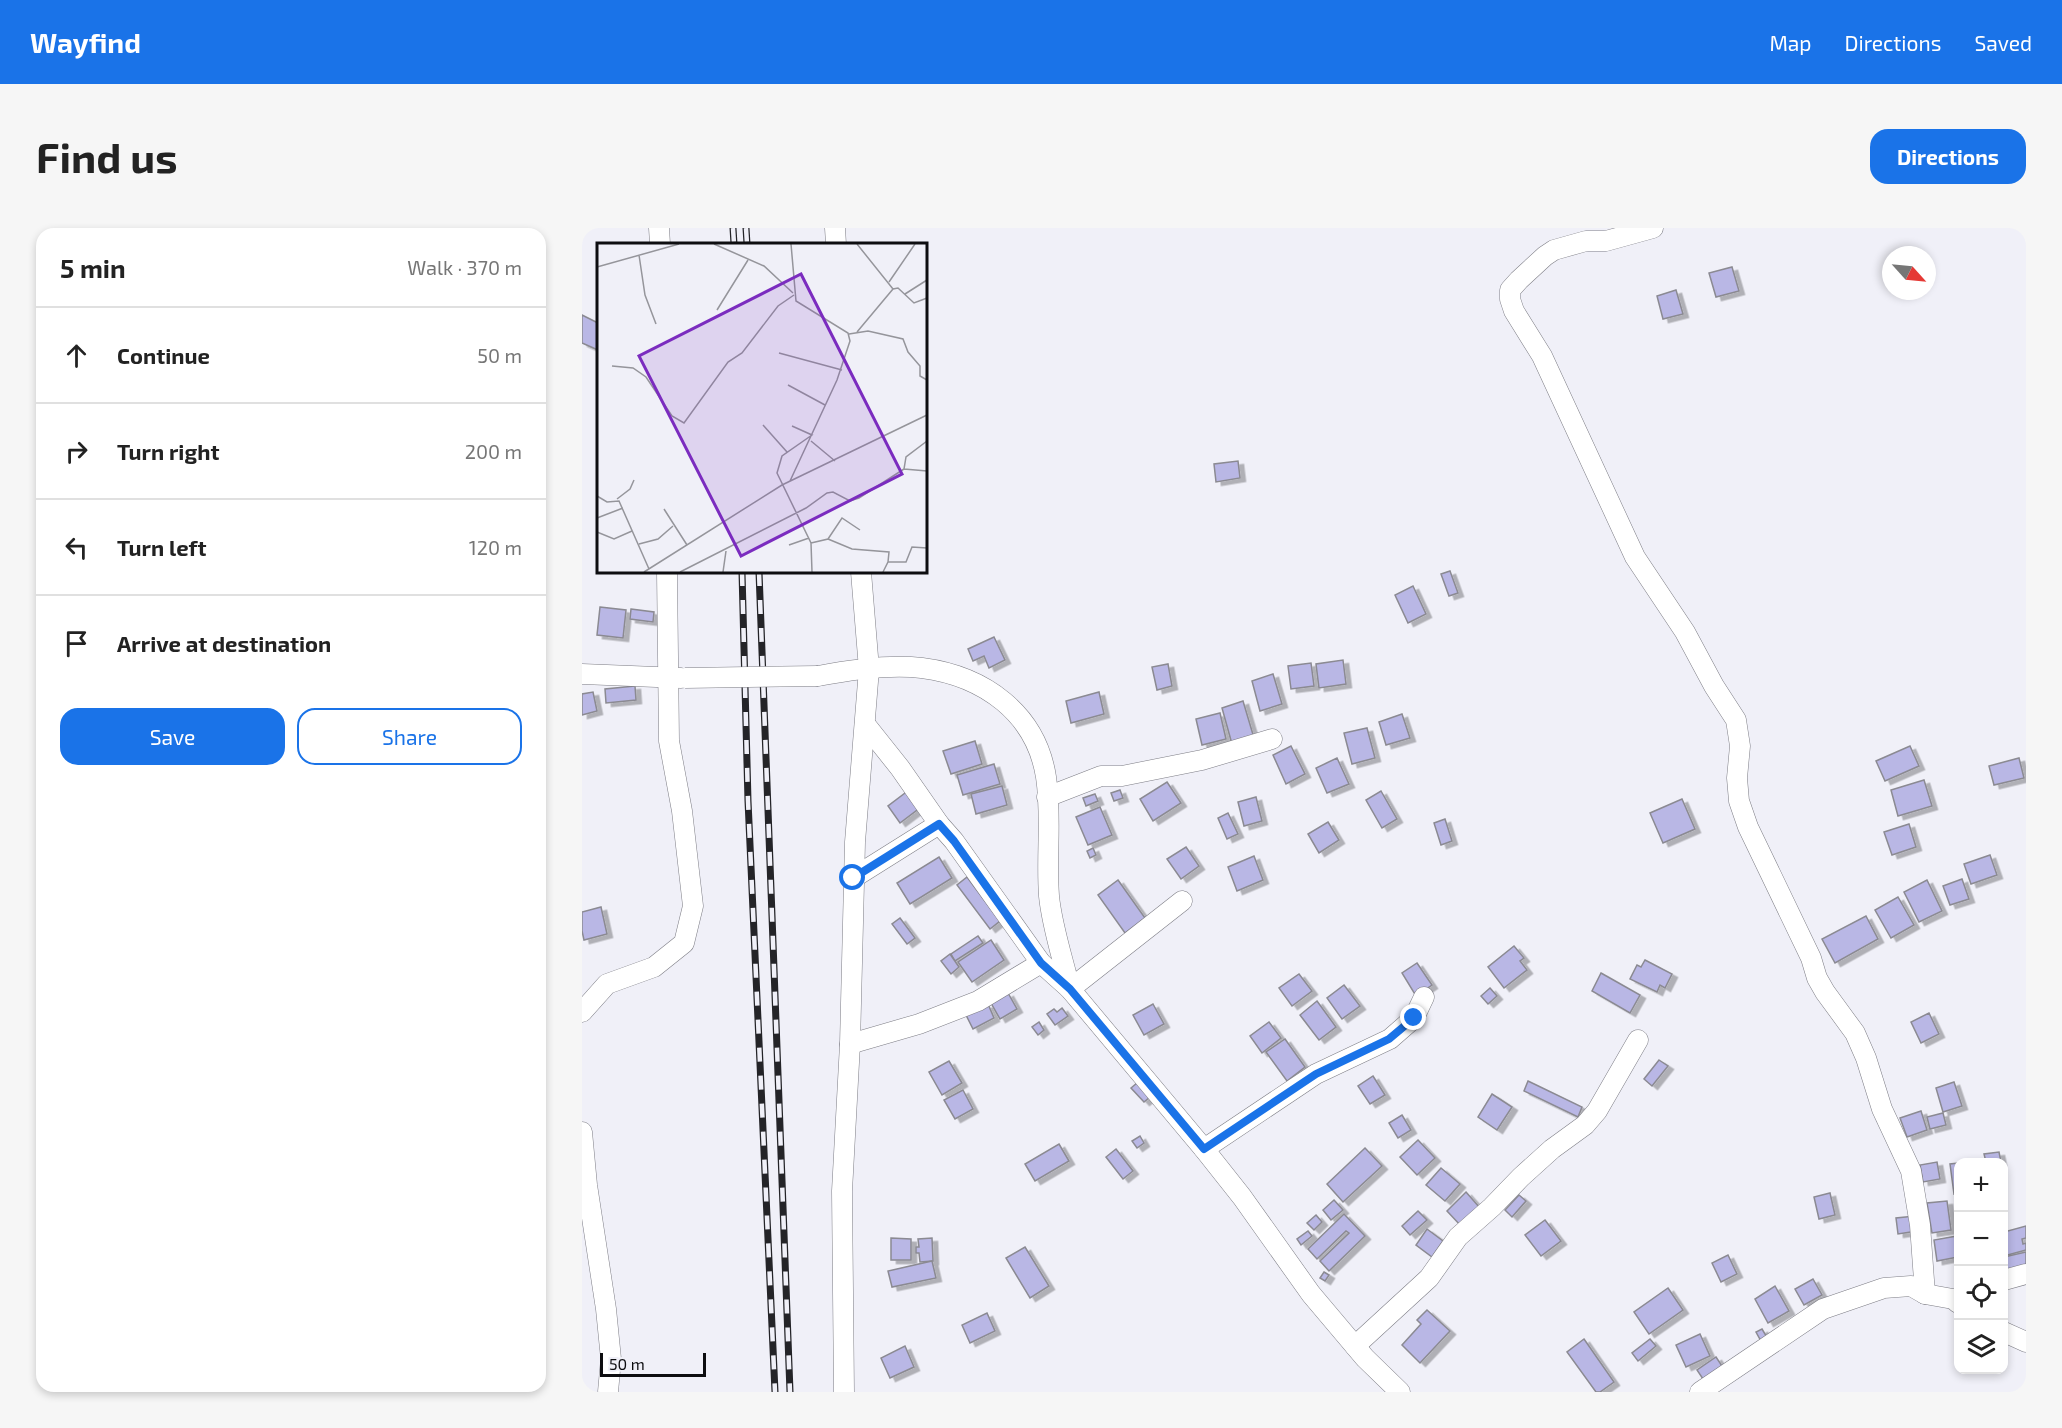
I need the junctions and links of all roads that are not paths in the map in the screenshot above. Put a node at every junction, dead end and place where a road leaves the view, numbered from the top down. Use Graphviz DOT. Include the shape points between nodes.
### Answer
graph roads {
  1 [pos="659,228"];
  2 [pos="835,228"];
  3 [pos="1653,228"];
  4 [pos="660,243"];
  5 [pos="836,243"];
  6 [pos="667,573"];
  7 [pos="861,573"];
  8 [pos="869,669"];
  9 [pos="582,674"];
  10 [pos="677,678"];
  11 [pos="864,724"];
  12 [pos="1272,739"];
  13 [pos="1047,797"];
  14 [pos="939,824"];
  15 [pos="853,878"];
  16 [pos="1182,901"];
  17 [pos="1041,963"];
  18 [pos="1070,989"];
  19 [pos="1424,997"];
  20 [pos="582,1012"];
  21 [pos="1638,1040"];
  22 [pos="850,1044"];
  23 [pos="582,1132"];
  24 [pos="1204,1149"];
  25 [pos="2026,1274"];
  26 [pos="2008,1279"];
  27 [pos="1954,1292"];
  28 [pos="1930,1295"];
  29 [pos="1954,1300"];
  30 [pos="2008,1334"];
  31 [pos="2026,1342"];
  32 [pos="1355,1346"];
  33 [pos="608,1392"];
  34 [pos="844,1392"];
  35 [pos="1400,1392"];
  36 [pos="1700,1392"];
  1 -- 4 [label="street"];
  2 -- 5 [label="street"];
  3 -- 28 [label="street" via="1554,250 1510,290 1510,299 1542,356 1635,557 1736,720 1740,746 1739,801 1817,978 1855,1033 1882,1109 1911,1171"];
  6 -- 10 [label="street"];
  7 -- 8 [label="street"];
  8 -- 10 [label="street, bridge" via="818,676"];
  8 -- 11 [label="street"];
  8 -- 13 [label="street" via="921,668 955,676 988,690 1027,724 1040,752"];
  9 -- 10 [label="street"];
  10 -- 20 [label="street" via="669,741 693,906 684,943 654,967 607,984"];
  11 -- 14 [label="street"];
  11 -- 15 [label="street"];
  12 -- 13 [label="street" via="1191,763 1122,776 1101,776"];
  13 -- 18 [label="street" via="1049,896"];
  14 -- 15 [label="street"];
  14 -- 17 [label="street"];
  15 -- 22 [label="street"];
  16 -- 18 [label="street"];
  17 -- 18 [label="street"];
  17 -- 22 [label="street" via="978,1000 919,1024"];
  18 -- 24 [label="street"];
  19 -- 24 [label="street" via="1414,1018 1389,1039 1316,1074"];
  21 -- 32 [label="street" via="1585,1125 1544,1156 1458,1237 1429,1278"];
  22 -- 34 [label="street" via="842,1191"];
  23 -- 33 [label="street" via="611,1359"];
  24 -- 32 [label="street" via="1311,1294"];
  25 -- 26 [label="street"];
  27 -- 28 [label="street"];
  28 -- 29 [label="street"];
  28 -- 36 [label="street" via="1911,1286 1884,1288 1823,1309"];
  30 -- 31 [label="street"];
  32 -- 35 [label="street"];
}
